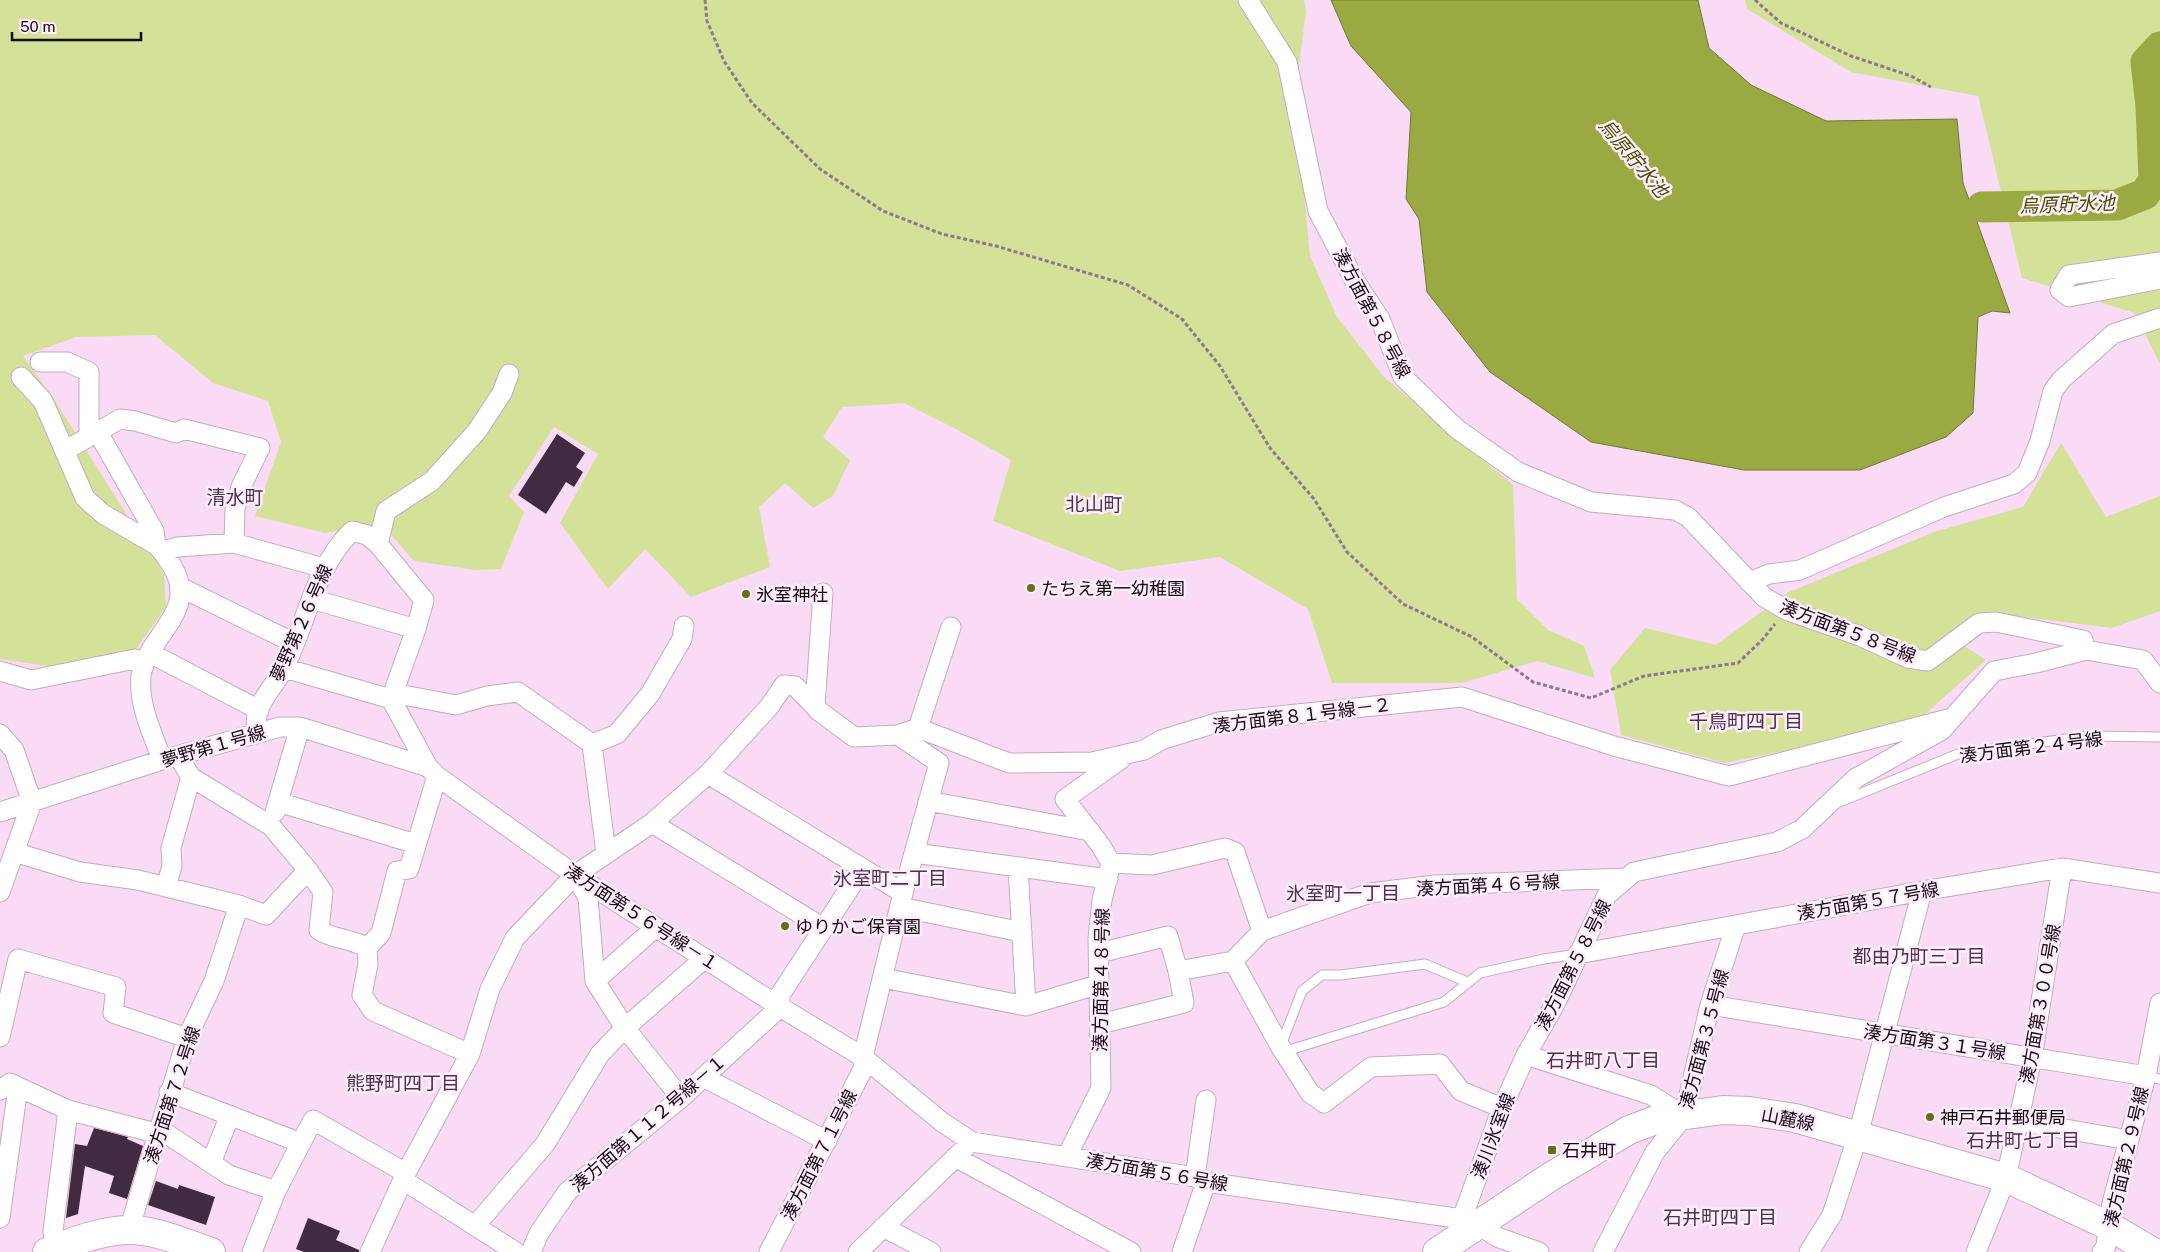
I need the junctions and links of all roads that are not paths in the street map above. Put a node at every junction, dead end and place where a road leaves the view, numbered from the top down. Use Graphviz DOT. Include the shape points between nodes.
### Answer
graph roads {
  1 [pos="1248,0"];
  2 [pos="2160,262"];
  3 [pos="2160,279"];
  4 [pos="2160,318"];
  5 [pos="40,362"];
  6 [pos="509,374"];
  7 [pos="21,377"];
  8 [pos="94,432"];
  9 [pos="66,450"];
  10 [pos="373,540"];
  11 [pos="234,544"];
  12 [pos="160,548"];
  13 [pos="324,568"];
  14 [pos="1749,582"];
  15 [pos="180,587"];
  16 [pos="823,593"];
  17 [pos="312,599"];
  18 [pos="684,626"];
  19 [pos="950,627"];
  20 [pos="416,629"];
  21 [pos="294,643"];
  22 [pos="2086,650"];
  23 [pos="147,658"];
  24 [pos="284,668"];
  25 [pos="0,671"];
  26 [pos="2160,683"];
  27 [pos="392,696"];
  28 [pos="815,706"];
  29 [pos="259,710"];
  30 [pos="1952,718"];
  31 [pos="300,727"];
  32 [pos="918,728"];
  33 [pos="258,733"];
  34 [pos="0,734"];
  35 [pos="898,735"];
  36 [pos="2160,738"];
  37 [pos="592,744"];
  38 [pos="1128,754"];
  39 [pos="170,758"];
  40 [pos="433,771"];
  41 [pos="708,774"];
  42 [pos="191,777"];
  43 [pos="928,801"];
  44 [pos="32,802"];
  45 [pos="278,802"];
  46 [pos="1823,809"];
  47 [pos="0,812"];
  48 [pos="652,823"];
  49 [pos="271,826"];
  50 [pos="1090,831"];
  51 [pos="416,844"];
  52 [pos="14,852"];
  53 [pos="606,853"];
  54 [pos="914,853"];
  55 [pos="1018,867"];
  56 [pos="2062,868"];
  57 [pos="862,869"];
  58 [pos="308,870"];
  59 [pos="1109,871"];
  60 [pos="575,875"];
  61 [pos="1626,878"];
  62 [pos="2160,883"];
  63 [pos="166,887"];
  64 [pos="1922,891"];
  65 [pos="0,892"];
  66 [pos="901,900"];
  67 [pos="239,905"];
  68 [pos="1736,925"];
  69 [pos="656,927"];
  70 [pos="822,927"];
  71 [pos="1262,931"];
  72 [pos="1022,932"];
  73 [pos="367,948"];
  74 [pos="1098,954"];
  75 [pos="1578,954"];
  76 [pos="704,958"];
  77 [pos="1233,961"];
  78 [pos="1178,972"];
  79 [pos="883,978"];
  80 [pos="595,981"];
  81 [pos="1466,982"];
  82 [pos="1100,984"];
  83 [pos="2160,1003"];
  84 [pos="1710,1005"];
  85 [pos="1026,1006"];
  86 [pos="780,1007"];
  87 [pos="1100,1024"];
  88 [pos="625,1028"];
  89 [pos="1886,1034"];
  90 [pos="0,1037"];
  91 [pos="187,1038"];
  92 [pos="1282,1049"];
  93 [pos="470,1054"];
  94 [pos="1526,1055"];
  95 [pos="864,1057"];
  96 [pos="2032,1058"];
  97 [pos="704,1077"];
  98 [pos="2153,1078"];
  99 [pos="7,1084"];
  100 [pos="169,1092"];
  101 [pos="681,1098"];
  102 [pos="1206,1100"];
  103 [pos="1502,1108"];
  104 [pos="68,1110"];
  105 [pos="230,1115"];
  106 [pos="1684,1116"];
  107 [pos="2018,1121"];
  108 [pos="159,1134"];
  109 [pos="1858,1135"];
  110 [pos="2129,1140"];
  111 [pos="827,1141"];
  112 [pos="972,1142"];
  113 [pos="301,1143"];
  114 [pos="1067,1156"];
  115 [pos="955,1157"];
  116 [pos="210,1163"];
  117 [pos="405,1177"];
  118 [pos="2006,1178"];
  119 [pos="1200,1179"];
  120 [pos="276,1191"];
  121 [pos="0,1218"];
  122 [pos="1470,1221"];
  123 [pos="475,1226"];
  124 [pos="2109,1226"];
  125 [pos="883,1227"];
  126 [pos="129,1230"];
  127 [pos="95,1244"];
  128 [pos="53,1251"];
  129 [pos="211,1252"];
  130 [pos="252,1252"];
  131 [pos="370,1252"];
  132 [pos="516,1252"];
  133 [pos="531,1252"];
  134 [pos="769,1252"];
  135 [pos="858,1252"];
  136 [pos="931,1252"];
  137 [pos="1131,1252"];
  138 [pos="1182,1252"];
  139 [pos="1437,1252"];
  140 [pos="1539,1252"];
  141 [pos="1603,1252"];
  142 [pos="1809,1252"];
  143 [pos="1976,1252"];
  144 [pos="2102,1252"];
  145 [pos="2153,1252"];
  1 -- 14 [label="street, 湊方面第５８号線" via="1288,62 1318,211 1355,281 1380,319 1403,377 1458,429 1518,472 1591,502 1675,510 1688,517"];
  2 -- 3 [label="street" via="2070,275 2060,290 2069,298"];
  4 -- 14 [label="street" via="2112,334 2061,380 2054,391 2027,473 2014,484 1944,507 1800,570 1769,574"];
  5 -- 8 [label="street" via="67,362 89,372 89,429"];
  6 -- 10 [label="street" via="502,393 477,431 432,481 386,511"];
  7 -- 9 [label="street" via="44,401"];
  8 -- 9 [label="street"];
  8 -- 11 [label="street" via="120,419 176,433 184,429 260,448 241,487 235,509"];
  8 -- 12 [label="street" via="100,436 154,531"];
  9 -- 12 [label="street" via="85,498 104,514"];
  10 -- 13 [label="street, 夢野第２６号線" via="352,531"];
  10 -- 20 [label="street" via="424,600"];
  11 -- 12 [label="street"];
  11 -- 13 [label="street"];
  12 -- 15 [label="street" via="177,574"];
  13 -- 17 [label="street, 夢野第２６号線"];
  14 -- 22 [label="street, 湊方面第５８号線" via="1764,597 1786,610 1860,636 1908,658 1928,661 1979,623 1996,622 2083,640"];
  15 -- 21 [label="street"];
  15 -- 23 [label="street" via="182,592 176,612"];
  16 -- 28 [label="street"];
  17 -- 20 [label="street"];
  17 -- 21 [label="street, 夢野第２６号線"];
  18 -- 37 [label="street" via="682,639 650,694 617,734"];
  19 -- 32 [label="street"];
  20 -- 27 [label="street"];
  21 -- 24 [label="street, 夢野第２６号線"];
  22 -- 26 [label="street" via="2143,660"];
  22 -- 30 [label="street, 湊方面第５８号線" via="1994,671"];
  23 -- 25 [label="street" via="31,680"];
  23 -- 29 [label="street"];
  23 -- 39 [label="street" via="141,678 143,706"];
  24 -- 27 [label="street"];
  24 -- 29 [label="street, 夢野第２６号線"];
  27 -- 37 [label="street" via="456,705 518,692"];
  27 -- 40 [label="street"];
  28 -- 35 [label="street" via="854,737"];
  28 -- 41 [label="street" via="795,686 784,685 769,707"];
  29 -- 33 [label="street, 夢野第２６号線" via="255,726"];
  30 -- 38 [label="street, 湊方面第８１号線－２" via="1729,776 1614,746 1462,696 1219,722"];
  30 -- 46 [label="street, 湊方面第５８号線" via="1942,730 1856,778"];
  31 -- 33 [label="street, 夢野第１号線" via="280,727"];
  31 -- 40 [label="street, 夢野第１号線"];
  31 -- 45 [label="street"];
  32 -- 35 [label="street"];
  32 -- 38 [label="street, 湊方面第８１号線－２" via="1010,762 1092,762"];
  33 -- 39 [label="street, 夢野第１号線"];
  34 -- 44 [label="street" via="14,750"];
  35 -- 43 [label="street, 湊方面第７１号線" via="939,763"];
  36 -- 46 [label="lane, 湊方面第２４号線" via="2087,736 1958,754"];
  37 -- 53 [label="street"];
  38 -- 50 [label="street" via="1065,800"];
  39 -- 42 [label="street"];
  39 -- 44 [label="street, 夢野第１号線"];
  40 -- 51 [label="street"];
  40 -- 60 [label="street, 湊方面第５６号線－１"];
  41 -- 48 [label="street"];
  41 -- 57 [label="street"];
  42 -- 49 [label="street"];
  42 -- 63 [label="street" via="171,848 172,866"];
  43 -- 50 [label="street"];
  43 -- 54 [label="street, 湊方面第７１号線"];
  44 -- 47 [label="street, 夢野第１号線"];
  44 -- 52 [label="street"];
  45 -- 49 [label="street"];
  45 -- 51 [label="street"];
  46 -- 61 [label="street, 湊方面第５８号線" via="1802,829 1777,842 1634,872"];
  48 -- 53 [label="street"];
  48 -- 70 [label="street"];
  49 -- 58 [label="street"];
  50 -- 59 [label="street"];
  51 -- 73 [label="street" via="408,869 397,871 381,933"];
  52 -- 63 [label="street" via="80,872"];
  52 -- 65 [label="street"];
  53 -- 60 [label="street"];
  54 -- 55 [label="street"];
  54 -- 66 [label="street, 湊方面第７１号線"];
  55 -- 59 [label="street"];
  55 -- 72 [label="street"];
  56 -- 62 [label="street, 湊方面第５７号線"];
  56 -- 64 [label="street, 湊方面第５７号線"];
  56 -- 96 [label="street, 湊方面第３００号線"];
  57 -- 66 [label="street"];
  57 -- 70 [label="street"];
  58 -- 67 [label="street" via="266,916"];
  58 -- 73 [label="street" via="323,892 319,930"];
  59 -- 71 [label="street" via="1152,865 1224,848 1235,852"];
  59 -- 74 [label="street, 湊方面第４８号線" via="1102,900"];
  60 -- 69 [label="street, 湊方面第５６号線－１"];
  60 -- 80 [label="street" via="588,898"];
  60 -- 93 [label="street" via="515,938 490,989"];
  61 -- 71 [label="street, 湊方面第４６号線" via="1435,886 1370,894"];
  61 -- 75 [label="street, 湊方面第５８号線" via="1607,895"];
  63 -- 67 [label="street"];
  64 -- 68 [label="street, 湊方面第５７号線"];
  64 -- 89 [label="street"];
  66 -- 72 [label="street"];
  66 -- 79 [label="street, 湊方面第７１号線"];
  67 -- 91 [label="street, 湊方面第７２号線" via="214,981"];
  68 -- 75 [label="street, 湊方面第５７号線"];
  68 -- 84 [label="street, 湊方面第３５号線"];
  69 -- 76 [label="street, 湊方面第５６号線－１"];
  69 -- 80 [label="street"];
  70 -- 86 [label="street" via="780,995"];
  71 -- 77 [label="street, 湊方面第４６号線"];
  72 -- 85 [label="street"];
  73 -- 93 [label="street" via="368,964 362,995 372,1011"];
  74 -- 78 [label="street" via="1168,936"];
  74 -- 82 [label="street, 湊方面第４８号線"];
  75 -- 81 [label="lane" via="1480,973"];
  75 -- 94 [label="street, 湊方面第５８号線"];
  76 -- 86 [label="street, 湊方面第５６号線－１"];
  76 -- 88 [label="street"];
  77 -- 78 [label="street"];
  77 -- 92 [label="street"];
  78 -- 87 [label="street" via="1184,1003"];
  79 -- 85 [label="street"];
  79 -- 95 [label="street, 湊方面第７１号線"];
  80 -- 88 [label="street"];
  81 -- 92 [label="lane" via="1444,1002"];
  81 -- 92 [label="lane" via="1426,964 1341,975 1322,974 1302,991"];
  82 -- 85 [label="street"];
  82 -- 87 [label="street, 湊方面第４８号線"];
  83 -- 98 [label="street, 湊方面第２９号線"];
  84 -- 89 [label="street, 湊方面第３１号線"];
  84 -- 106 [label="street, 湊方面第３５号線"];
  86 -- 95 [label="street, 湊方面第５６号線－１"];
  86 -- 97 [label="street, 湊方面第１１２号線－１"];
  87 -- 114 [label="street, 湊方面第４８号線" via="1100,1088"];
  88 -- 101 [label="street"];
  88 -- 123 [label="street" via="600,1054 545,1144"];
  89 -- 96 [label="street, 湊方面第３１号線"];
  89 -- 109 [label="street"];
  90 -- 91 [label="street" via="18,959 116,987 113,1013"];
  91 -- 100 [label="street, 湊方面第７２号線"];
  92 -- 103 [label="street" via="1310,1093 1324,1102 1371,1067 1440,1064 1461,1091"];
  93 -- 117 [label="street"];
  94 -- 103 [label="street, 湊川氷室線"];
  94 -- 106 [label="street" via="1651,1095"];
  95 -- 111 [label="street, 湊方面第７１号線" via="864,1067"];
  95 -- 112 [label="street, 湊方面第５６号線" via="942,1122"];
  96 -- 98 [label="street, 湊方面第３１号線"];
  96 -- 107 [label="street, 湊方面第３００号線"];
  97 -- 101 [label="street, 湊方面第１１２号線－１"];
  97 -- 111 [label="street"];
  98 -- 110 [label="street, 湊方面第２９号線"];
  99 -- 104 [label="street"];
  99 -- 121 [label="street"];
  100 -- 105 [label="street"];
  100 -- 108 [label="street, 湊方面第７２号線"];
  101 -- 133 [label="street, 湊方面第１１２号線－１" via="568,1191 539,1233"];
  102 -- 119 [label="street"];
  103 -- 122 [label="street, 湊川氷室線"];
  104 -- 108 [label="street"];
  104 -- 128 [label="street"];
  105 -- 113 [label="street"];
  105 -- 116 [label="street"];
  106 -- 109 [label="main road, 山麓線" via="1723,1110 1750,1111 1795,1118"];
  106 -- 122 [label="main road, 山麓線" via="1658,1119 1629,1130"];
  106 -- 141 [label="street, 湊方面第３５号線" via="1655,1152"];
  107 -- 110 [label="street"];
  107 -- 118 [label="street, 湊方面第３００号線"];
  108 -- 116 [label="street" via="167,1134"];
  108 -- 126 [label="street, 湊方面第７２号線"];
  109 -- 118 [label="main road, 山麓線"];
  109 -- 142 [label="street" via="1832,1215"];
  110 -- 124 [label="street, 湊方面第２９号線" via="2112,1202"];
  111 -- 134 [label="street, 湊方面第７１号線"];
  112 -- 114 [label="street, 湊方面第５６号線"];
  112 -- 115 [label="street"];
  113 -- 117 [label="street" via="313,1120"];
  113 -- 120 [label="street"];
  114 -- 119 [label="street, 湊方面第５６号線"];
  115 -- 125 [label="street"];
  115 -- 137 [label="street"];
  116 -- 120 [label="street" via="229,1175"];
  117 -- 123 [label="street"];
  117 -- 131 [label="street"];
  118 -- 124 [label="main road, 山麓線"];
  118 -- 143 [label="street, 湊方面第３００号線"];
  119 -- 122 [label="street, 湊方面第５６号線"];
  119 -- 138 [label="street"];
  120 -- 130 [label="street"];
  122 -- 139 [label="main road, 山麓線"];
  122 -- 140 [label="street" via="1498,1237"];
  123 -- 132 [label="street"];
  124 -- 144 [label="street, 湊方面第２９号線"];
  124 -- 145 [label="main road, 山麓線"];
  125 -- 135 [label="street"];
  125 -- 136 [label="street"];
  126 -- 127 [label="main road"];
  126 -- 129 [label="main road" via="160,1234"];
  127 -- 128 [label="main road"];
}
